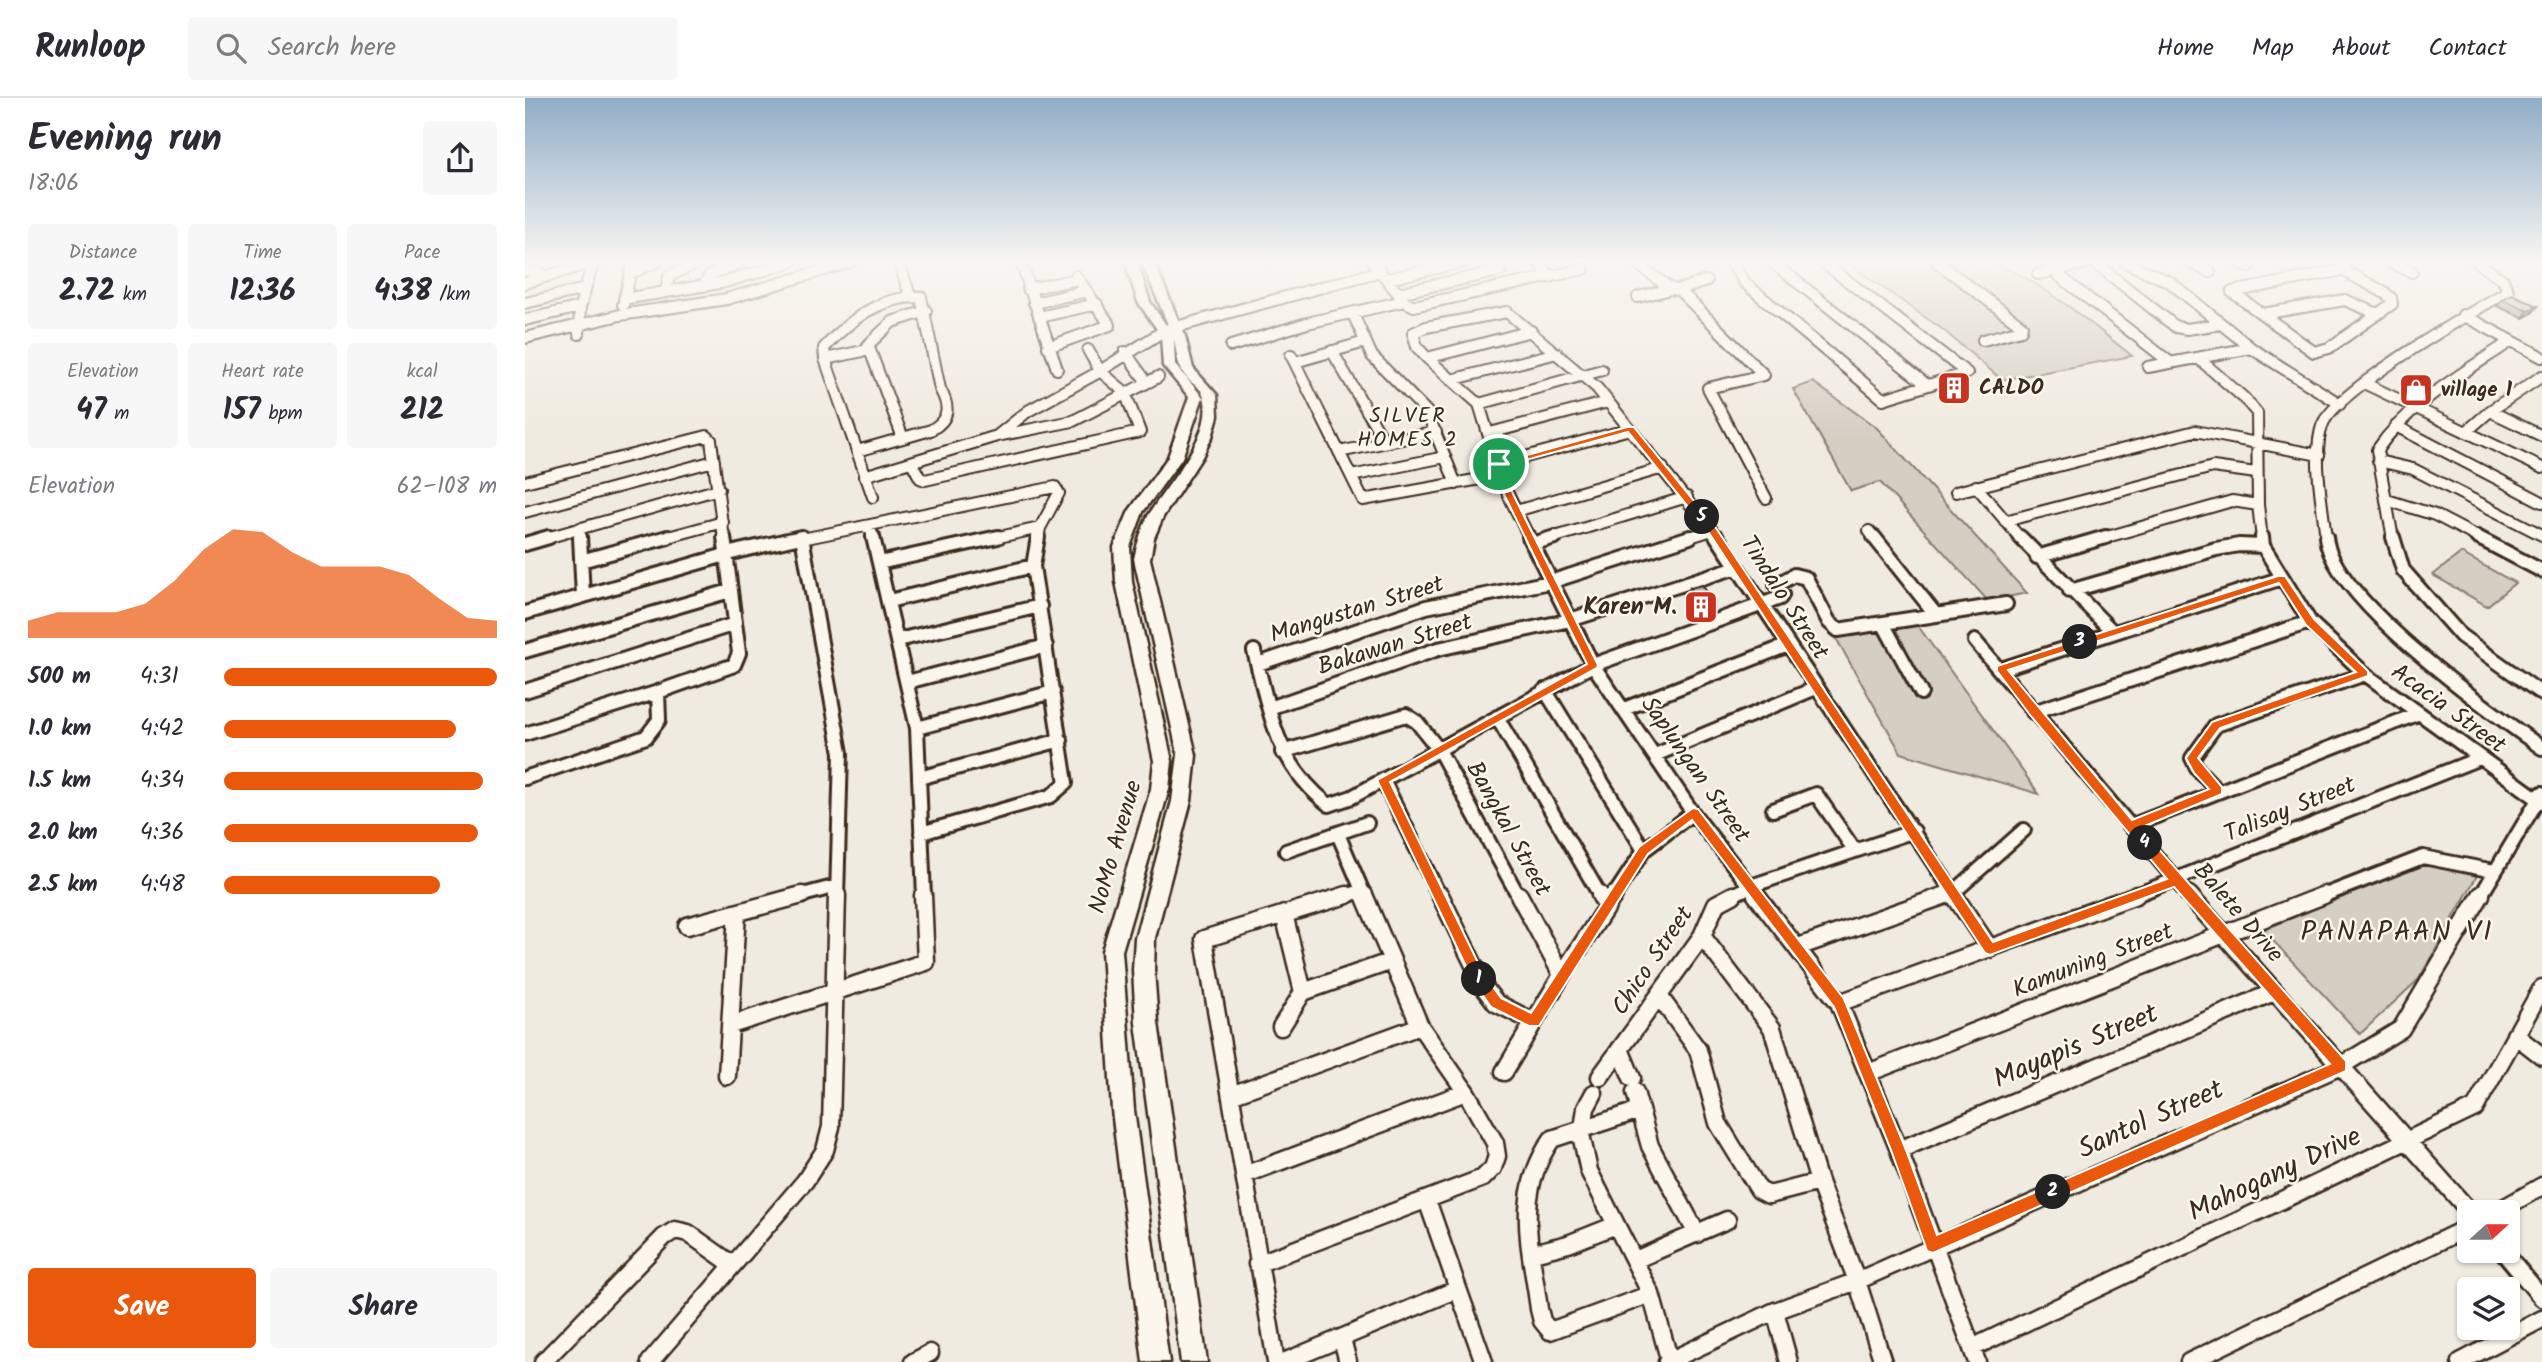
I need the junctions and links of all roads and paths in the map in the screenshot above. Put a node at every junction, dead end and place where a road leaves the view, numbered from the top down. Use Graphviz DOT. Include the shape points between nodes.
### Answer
graph roads {
  1 [pos="579,321"];
  2 [pos="604,321"];
  3 [pos="853,321"];
  4 [pos="895,321"];
  5 [pos="928,321"];
  6 [pos="1040,321"];
  7 [pos="1108,321"];
  8 [pos="1163,321"];
  9 [pos="1168,321"];
  10 [pos="1195,321"];
  11 [pos="1317,321"];
  12 [pos="1357,321"];
  13 [pos="1460,321"];
  14 [pos="1520,321"];
  15 [pos="1708,321"];
  16 [pos="1790,321"];
  17 [pos="1847,321"];
  18 [pos="1900,321"];
  19 [pos="2015,321"];
  20 [pos="2117,321"];
  21 [pos="2168,321"];
  22 [pos="2216,321"];
  23 [pos="2272,321"];
  24 [pos="2368,321"];
  25 [pos="2454,321"];
  26 [pos="2474,321"];
  27 [pos="2220,324"];
  28 [pos="1170,328"];
  29 [pos="578,330"];
  30 [pos="1416,330"];
  31 [pos="1531,331"];
  32 [pos="525,338"];
  33 [pos="1983,340"];
  34 [pos="2511,341"];
  35 [pos="1365,342"];
  36 [pos="1231,346"];
  37 [pos="1048,347"];
  38 [pos="2251,348"];
  39 [pos="868,350"];
  40 [pos="1088,350"];
  41 [pos="1332,351"];
  42 [pos="1125,352"];
  43 [pos="2314,352"];
  44 [pos="1557,353"];
  45 [pos="2542,357"];
  46 [pos="1427,358"];
  47 [pos="2199,358"];
  48 [pos="825,359"];
  49 [pos="2171,363"];
  50 [pos="2148,367"];
  51 [pos="1057,369"];
  52 [pos="1602,370"];
  53 [pos="1100,371"];
  54 [pos="1584,376"];
  55 [pos="1158,377"];
  56 [pos="1451,380"];
  57 [pos="1146,381"];
  58 [pos="2540,382"];
  59 [pos="1927,384"];
  60 [pos="2368,385"];
  61 [pos="1125,392"];
  62 [pos="1608,401"];
  63 [pos="1479,404"];
  64 [pos="2340,404"];
  65 [pos="2417,408"];
  66 [pos="2490,411"];
  67 [pos="2396,426"];
  68 [pos="1630,429"];
  69 [pos="2467,431"];
  70 [pos="1436,432"];
  71 [pos="1490,433"];
  72 [pos="997,436"];
  73 [pos="2542,436"];
  74 [pos="903,438"];
  75 [pos="1385,442"];
  76 [pos="2258,444"];
  77 [pos="857,451"];
  78 [pos="1339,452"];
  79 [pos="2319,456"];
  80 [pos="1445,457"];
  81 [pos="715,461"];
  82 [pos="2378,461"];
  83 [pos="912,463"];
  84 [pos="1499,464"];
  85 [pos="1663,468"];
  86 [pos="2542,468"];
  87 [pos="2256,473"];
  88 [pos="864,475"];
  89 [pos="1351,476"];
  90 [pos="1486,478"];
  91 [pos="525,482"];
  92 [pos="1456,484"];
  93 [pos="1976,486"];
  94 [pos="719,489"];
  95 [pos="1956,492"];
  96 [pos="873,497"];
  97 [pos="1687,497"];
  98 [pos="1766,498"];
  99 [pos="2387,500"];
  100 [pos="2542,502"];
  101 [pos="2258,505"];
  102 [pos="1516,511"];
  103 [pos="525,512"];
  104 [pos="2005,522"];
  105 [pos="723,523"];
  106 [pos="870,526"];
  107 [pos="580,528"];
  108 [pos="1040,528"];
  109 [pos="1712,530"];
  110 [pos="1869,531"];
  111 [pos="2542,535"];
  112 [pos="802,537"];
  113 [pos="525,544"];
  114 [pos="1532,544"];
  115 [pos="2263,546"];
  116 [pos="725,555"];
  117 [pos="2037,556"];
  118 [pos="581,561"];
  119 [pos="879,563"];
  120 [pos="1033,566"];
  121 [pos="1737,567"];
  122 [pos="2542,571"];
  123 [pos="2281,578"];
  124 [pos="1551,582"];
  125 [pos="730,590"];
  126 [pos="2070,591"];
  127 [pos="583,596"];
  128 [pos="889,601"];
  129 [pos="2005,604"];
  130 [pos="1762,605"];
  131 [pos="1040,606"];
  132 [pos="525,613"];
  133 [pos="1936,615"];
  134 [pos="1570,621"];
  135 [pos="2310,622"];
  136 [pos="735,624"];
  137 [pos="1884,625"];
  138 [pos="2112,631"];
  139 [pos="898,640"];
  140 [pos="1975,641"];
  141 [pos="1788,645"];
  142 [pos="1046,646"];
  143 [pos="525,651"];
  144 [pos="1593,665"];
  145 [pos="2001,668"];
  146 [pos="2365,674"];
  147 [pos="907,682"];
  148 [pos="1816,688"];
  149 [pos="1545,690"];
  150 [pos="525,691"];
  151 [pos="1053,691"];
  152 [pos="659,692"];
  153 [pos="1921,693"];
  154 [pos="2542,694"];
  155 [pos="1269,708"];
  156 [pos="1624,709"];
  157 [pos="2033,712"];
  158 [pos="2417,714"];
  159 [pos="1497,717"];
  160 [pos="917,728"];
  161 [pos="525,734"];
  162 [pos="1061,740"];
  163 [pos="2542,748"];
  164 [pos="1439,750"];
  165 [pos="1282,752"];
  166 [pos="1655,755"];
  167 [pos="2480,758"];
  168 [pos="525,778"];
  169 [pos="919,778"];
  170 [pos="1383,780"];
  171 [pos="2218,791"];
  172 [pos="2540,798"];
  173 [pos="1773,810"];
  174 [pos="1693,813"];
  175 [pos="1367,823"];
  176 [pos="2131,826"];
  177 [pos="2024,830"];
  178 [pos="1914,831"];
  179 [pos="921,833"];
  180 [pos="1338,834"];
  181 [pos="1644,850"];
  182 [pos="1286,851"];
  183 [pos="1855,851"];
  184 [pos="2494,871"];
  185 [pos="2176,881"];
  186 [pos="837,886"];
  187 [pos="1751,886"];
  188 [pos="1362,891"];
  189 [pos="1953,893"];
  190 [pos="1607,907"];
  191 [pos="737,913"];
  192 [pos="1284,914"];
  193 [pos="687,926"];
  194 [pos="2224,935"];
  195 [pos="1702,936"];
  196 [pos="1798,947"];
  197 [pos="1990,949"];
  198 [pos="1392,961"];
  199 [pos="1562,975"];
  200 [pos="2542,988"];
  201 [pos="835,992"];
  202 [pos="1303,992"];
  203 [pos="2274,992"];
  204 [pos="1659,996"];
  205 [pos="1839,1003"];
  206 [pos="1534,1022"];
  207 [pos="731,1025"];
  208 [pos="1420,1026"];
  209 [pos="1281,1027"];
  210 [pos="2515,1035"];
  211 [pos="1620,1049"];
  212 [pos="2542,1056"];
  213 [pos="2341,1066"];
  214 [pos="1504,1072"];
  215 [pos="1868,1073"];
  216 [pos="727,1076"];
  217 [pos="1600,1077"];
  218 [pos="1634,1085"];
  219 [pos="1466,1092"];
  220 [pos="1594,1093"];
  221 [pos="1231,1096"];
  222 [pos="1640,1110"];
  223 [pos="1581,1129"];
  224 [pos="2408,1141"];
  225 [pos="1899,1150"];
  226 [pos="1244,1175"];
  227 [pos="1819,1182"];
  228 [pos="2542,1186"];
  229 [pos="1427,1200"];
  230 [pos="2460,1200"];
  231 [pos="2518,1200"];
  232 [pos="1727,1220"];
  233 [pos="1616,1225"];
  234 [pos="2457,1233"];
  235 [pos="1697,1234"];
  236 [pos="1933,1245"];
  237 [pos="1533,1253"];
  238 [pos="1635,1261"];
  239 [pos="1257,1264"];
  240 [pos="2514,1264"];
  241 [pos="733,1265"];
  242 [pos="1857,1281"];
  243 [pos="1458,1289"];
  244 [pos="1651,1294"];
  245 [pos="2542,1298"];
  246 [pos="1775,1311"];
  247 [pos="2542,1318"];
  248 [pos="1342,1339"];
  249 [pos="930,1353"];
  250 [pos="1975,1355"];
  251 [pos="543,1362"];
  252 [pos="650,1362"];
  253 [pos="913,1362"];
  254 [pos="1156,1362"];
  255 [pos="1194,1362"];
  256 [pos="1276,1362"];
  257 [pos="1285,1362"];
  258 [pos="1348,1362"];
  259 [pos="1484,1362"];
  260 [pos="1669,1362"];
  261 [pos="1789,1362"];
  262 [pos="1883,1362"];
  263 [pos="2189,1362"];
  264 [pos="2461,1362"];
  1 -- 29 [label="street"];
  2 -- 29 [label="street"];
  3 -- 48 [label="street" via="824,348"];
  4 -- 39 [label="street" via="872,338"];
  5 -- 74 [label="street" via="940,389 949,408 940,425"];
  6 -- 37 [label="street"];
  7 -- 37 [label="street" via="1110,325"];
  8 -- 28 [label="main road, NoMo Avenue"];
  9 -- 28 [label="main road, NoMo Avenue"];
  10 -- 28 [label="street"];
  11 -- 36 [label="street"];
  12 -- 35 [label="street"];
  13 -- 30 [label="street, Tindalo Street"];
  14 -- 31 [label="street, Tindalo Street"];
  15 -- 98 [label="street" via="1764,375 1708,388"];
  16 -- 59 [label="street" via="1883,399"];
  17 -- 59 [label="street"];
  18 -- 59 [label="street" via="1967,373"];
  19 -- 33 [label="street" via="2021,330"];
  20 -- 49 [label="street"];
  21 -- 27 [label="street" via="2187,329"];
  22 -- 27 [label="street"];
  23 -- 43 [label="street"];
  24 -- 43 [label="street" via="2329,348"];
  25 -- 60 [label="street"];
  26 -- 34 [label="street"];
  27 -- 38 [label="street"];
  28 -- 42 [label="street"];
  28 -- 254 [label="main road, NoMo Avenue" via="1169,366 1196,397 1175,458 1136,511 1122,547 1124,582 1163,761 1160,789 1112,951 1123,1110"];
  28 -- 255 [label="main road, NoMo Avenue" via="1188,371 1209,394 1209,422 1193,461 1156,513 1142,546 1143,568 1187,755 1186,787 1150,915 1143,971"];
  29 -- 32 [label="street"];
  30 -- 46 [label="street, Saplungan Street" via="1412,336"];
  31 -- 44 [label="street, Tindalo Street"];
  31 -- 46 [label="street"];
  34 -- 45 [label="street"];
  34 -- 65 [label="street"];
  35 -- 41 [label="street"];
  35 -- 70 [label="street" via="1372,356 1427,412"];
  37 -- 51 [label="street"];
  38 -- 47 [label="street"];
  38 -- 64 [label="street"];
  39 -- 48 [label="street"];
  39 -- 74 [label="street"];
  40 -- 53 [label="street"];
  41 -- 75 [label="street"];
  41 -- 78 [label="street" via="1293,358"];
  42 -- 53 [label="street"];
  42 -- 57 [label="street"];
  44 -- 54 [label="street, Tindalo Street"];
  44 -- 56 [label="street"];
  46 -- 56 [label="street, Saplungan Street"];
  47 -- 49 [label="street"];
  47 -- 76 [label="street, Acacia Street" via="2257,413"];
  48 -- 77 [label="street"];
  49 -- 50 [label="street"];
  52 -- 54 [label="street"];
  53 -- 61 [label="street"];
  53 -- 72 [label="street" via="1011,422"];
  54 -- 62 [label="street, Tindalo Street"];
  54 -- 63 [label="street"];
  55 -- 57 [label="street"];
  56 -- 63 [label="street, Saplungan Street"];
  57 -- 61 [label="street"];
  58 -- 66 [label="street"];
  60 -- 64 [label="street"];
  60 -- 65 [label="street"];
  61 -- 72 [label="street" via="1073,421"];
  61 -- 83 [label="street" via="1141,429 1136,434 925,480"];
  62 -- 68 [label="street, Tindalo Street"];
  62 -- 71 [label="street"];
  63 -- 71 [label="street, Saplungan Street"];
  64 -- 79 [label="street" via="2323,423"];
  65 -- 67 [label="street"];
  65 -- 69 [label="street"];
  66 -- 69 [label="street"];
  66 -- 73 [label="street"];
  67 -- 82 [label="street" via="2377,450"];
  67 -- 100 [label="street"];
  68 -- 84 [label="street"];
  68 -- 85 [label="street, Tindalo Street"];
  69 -- 86 [label="street"];
  70 -- 75 [label="street"];
  70 -- 80 [label="street"];
  71 -- 84 [label="street, Saplungan Street"];
  72 -- 83 [label="street"];
  74 -- 77 [label="street"];
  75 -- 78 [label="street"];
  76 -- 79 [label="street"];
  76 -- 87 [label="street, Acacia Street"];
  76 -- 93 [label="street" via="2195,431"];
  77 -- 88 [label="street"];
  78 -- 89 [label="street"];
  79 -- 163 [label="street" via="2327,550 2341,573 2403,642"];
  80 -- 89 [label="street"];
  80 -- 92 [label="street"];
  81 -- 91 [label="street" via="707,436"];
  81 -- 94 [label="street"];
  81 -- 103 [label="street"];
  82 -- 99 [label="street"];
  82 -- 111 [label="street" via="2413,469"];
  83 -- 88 [label="street"];
  84 -- 102 [label="street, Saplungan Street"];
  85 -- 97 [label="street, Tindalo Street"];
  85 -- 102 [label="street"];
  87 -- 101 [label="street, Acacia Street"];
  87 -- 104 [label="street" via="2213,467"];
  88 -- 96 [label="street"];
  89 -- 92 [label="street" via="1363,500"];
  90 -- 92 [label="street"];
  93 -- 95 [label="street"];
  93 -- 104 [label="street"];
  94 -- 105 [label="street"];
  94 -- 107 [label="street"];
  97 -- 109 [label="street, Tindalo Street"];
  97 -- 114 [label="street"];
  99 -- 122 [label="street" via="2435,514"];
  99 -- 154 [label="street" via="2403,569 2461,636"];
  101 -- 115 [label="street, Acacia Street"];
  101 -- 117 [label="street" via="2232,500"];
  102 -- 114 [label="street, Saplungan Street"];
  104 -- 117 [label="street"];
  105 -- 116 [label="street"];
  105 -- 118 [label="street"];
  106 -- 108 [label="street" via="1055,486 1059,494"];
  106 -- 112 [label="street"];
  106 -- 119 [label="street"];
  107 -- 113 [label="street"];
  107 -- 118 [label="street"];
  108 -- 119 [label="street"];
  108 -- 120 [label="street"];
  109 -- 121 [label="street, Tindalo Street"];
  109 -- 124 [label="street, Mangustan Street"];
  110 -- 133 [label="street"];
  112 -- 116 [label="street"];
  112 -- 186 [label="street" via="841,754"];
  114 -- 124 [label="street, Saplungan Street"];
  115 -- 123 [label="street, Acacia Street"];
  115 -- 126 [label="street" via="2216,549"];
  116 -- 125 [label="street"];
  116 -- 127 [label="street"];
  117 -- 126 [label="street"];
  118 -- 127 [label="street"];
  119 -- 128 [label="street"];
  120 -- 128 [label="street"];
  120 -- 131 [label="street"];
  121 -- 130 [label="street, Tindalo Street"];
  121 -- 134 [label="street, Bakawan Street"];
  123 -- 135 [label="street, Acacia Street"];
  123 -- 138 [label="street"];
  124 -- 134 [label="street, Saplungan Street"];
  124 -- 155 [label="street, Mangustan Street" via="1426,607 1256,657"];
  125 -- 136 [label="street"];
  125 -- 143 [label="street"];
  126 -- 138 [label="street"];
  127 -- 132 [label="street"];
  128 -- 139 [label="street"];
  129 -- 133 [label="street"];
  130 -- 137 [label="street" via="1780,598 1776,585 1800,575 1838,630"];
  130 -- 141 [label="street, Tindalo Street"];
  130 -- 144 [label="street"];
  131 -- 139 [label="street"];
  131 -- 142 [label="street"];
  133 -- 137 [label="street"];
  134 -- 144 [label="street, Saplungan Street"];
  134 -- 155 [label="street, Bakawan Street" via="1438,649"];
  135 -- 146 [label="street, Acacia Street"];
  135 -- 157 [label="street"];
  136 -- 150 [label="street"];
  136 -- 152 [label="street" via="739,653 734,665"];
  137 -- 153 [label="street"];
  138 -- 145 [label="street"];
  139 -- 147 [label="street"];
  140 -- 145 [label="street, Balete Drive"];
  141 -- 148 [label="street, Tindalo Street"];
  141 -- 156 [label="street"];
  142 -- 147 [label="street"];
  142 -- 151 [label="street"];
  144 -- 149 [label="street"];
  144 -- 156 [label="street, Saplungan Street"];
  145 -- 157 [label="street, Balete Drive"];
  146 -- 158 [label="street, Acacia Street"];
  146 -- 171 [label="street" via="2216,725 2192,758"];
  147 -- 160 [label="street"];
  148 -- 166 [label="street"];
  148 -- 178 [label="street, Tindalo Street"];
  149 -- 159 [label="street"];
  149 -- 181 [label="street"];
  151 -- 160 [label="street"];
  151 -- 162 [label="street"];
  152 -- 161 [label="street"];
  152 -- 168 [label="street" via="659,720 646,737"];
  155 -- 165 [label="street"];
  156 -- 166 [label="street, Saplungan Street"];
  157 -- 176 [label="street, Balete Drive"];
  158 -- 167 [label="street, Acacia Street"];
  158 -- 171 [label="street"];
  159 -- 164 [label="street"];
  159 -- 190 [label="street"];
  160 -- 169 [label="street"];
  162 -- 169 [label="street"];
  162 -- 179 [label="street" via="1067,778 1058,792"];
  164 -- 165 [label="street, Bangkal Street" via="1417,722 1399,715"];
  164 -- 170 [label="street"];
  164 -- 199 [label="street, Bangkal Street"];
  165 -- 170 [label="street" via="1300,782 1329,805"];
  166 -- 174 [label="street, Saplungan Street"];
  167 -- 172 [label="street, Acacia Street"];
  167 -- 185 [label="street, Talisay Street"];
  169 -- 179 [label="street"];
  170 -- 206 [label="street" via="1486,990 1496,1003"];
  171 -- 176 [label="street"];
  172 -- 184 [label="street, Santol Street"];
  173 -- 183 [label="street" via="1816,794"];
  174 -- 181 [label="street"];
  174 -- 187 [label="street, Saplungan Street"];
  175 -- 180 [label="street"];
  176 -- 185 [label="street, Balete Drive"];
  177 -- 189 [label="street"];
  178 -- 183 [label="street, Chico Street"];
  178 -- 189 [label="street, Tindalo Street"];
  179 -- 201 [label="street" via="926,962"];
  180 -- 182 [label="street"];
  180 -- 188 [label="street"];
  181 -- 190 [label="street"];
  183 -- 187 [label="street, Chico Street"];
  184 -- 194 [label="street, Kamuning Street" via="2423,857"];
  184 -- 213 [label="street, Santol Street" via="2401,1029"];
  185 -- 194 [label="street, Balete Drive"];
  185 -- 197 [label="street, Talisay Street"];
  186 -- 191 [label="street"];
  186 -- 201 [label="street"];
  187 -- 195 [label="street, Chico Street" via="1716,904"];
  187 -- 196 [label="street, Saplungan Street"];
  188 -- 192 [label="street"];
  188 -- 198 [label="street"];
  189 -- 196 [label="street"];
  189 -- 197 [label="street, Tindalo Street"];
  190 -- 199 [label="street"];
  191 -- 193 [label="street"];
  191 -- 207 [label="street"];
  192 -- 202 [label="street"];
  192 -- 221 [label="street" via="1204,939"];
  194 -- 203 [label="street, Balete Drive"];
  194 -- 215 [label="street, Kamuning Street"];
  195 -- 204 [label="street, Chico Street"];
  195 -- 227 [label="street" via="1772,1028"];
  196 -- 205 [label="street, Saplungan Street"];
  197 -- 205 [label="street, Talisay Street"];
  198 -- 202 [label="street"];
  198 -- 208 [label="street"];
  199 -- 206 [label="street"];
  200 -- 210 [label="street, Mahogany Drive"];
  201 -- 207 [label="street"];
  201 -- 241 [label="street" via="831,1127 825,1150 805,1181"];
  202 -- 209 [label="street"];
  203 -- 213 [label="street, Balete Drive"];
  203 -- 225 [label="street, Mayapis Street"];
  204 -- 211 [label="street, Chico Street"];
  204 -- 227 [label="street" via="1698,1050 1718,1123 1759,1190 1769,1195"];
  205 -- 215 [label="street, Saplungan Street"];
  206 -- 214 [label="street"];
  207 -- 216 [label="street"];
  208 -- 219 [label="street"];
  208 -- 221 [label="street"];
  210 -- 212 [label="street"];
  210 -- 224 [label="street, Mahogany Drive" via="2475,1108"];
  211 -- 217 [label="street, Chico Street"];
  211 -- 218 [label="street"];
  213 -- 224 [label="street, Balete Drive"];
  213 -- 236 [label="street, Santol Street"];
  215 -- 225 [label="street, Saplungan Street"];
  218 -- 222 [label="street"];
  219 -- 226 [label="street"];
  219 -- 229 [label="street" via="1495,1143 1493,1168 1483,1178"];
  220 -- 223 [label="street"];
  221 -- 226 [label="street"];
  222 -- 223 [label="street"];
  222 -- 235 [label="street" via="1650,1146"];
  223 -- 233 [label="street" via="1589,1171"];
  223 -- 237 [label="street" via="1552,1139 1545,1148 1527,1199"];
  224 -- 230 [label="street, Balete Drive"];
  224 -- 250 [label="street, Mahogany Drive"];
  225 -- 236 [label="street, Saplungan Street"];
  226 -- 239 [label="street"];
  227 -- 242 [label="street"];
  228 -- 231 [label="street"];
  229 -- 239 [label="street"];
  229 -- 243 [label="street"];
  232 -- 235 [label="street"];
  233 -- 237 [label="street"];
  233 -- 238 [label="street"];
  234 -- 263 [label="street"];
  235 -- 238 [label="street"];
  236 -- 242 [label="street, Santol Street"];
  236 -- 250 [label="street, Saplungan Street"];
  237 -- 244 [label="street" via="1539,1309 1550,1331"];
  238 -- 244 [label="street"];
  239 -- 256 [label="street"];
  240 -- 245 [label="street"];
  241 -- 251 [label="street" via="688,1233 675,1230"];
  241 -- 252 [label="street"];
  242 -- 246 [label="street, Santol Street"];
  242 -- 262 [label="street"];
  243 -- 248 [label="street"];
  243 -- 259 [label="street"];
  244 -- 260 [label="street"];
  246 -- 260 [label="street, Santol Street"];
  246 -- 261 [label="street"];
  247 -- 264 [label="street"];
  248 -- 257 [label="street"];
  248 -- 258 [label="street"];
  249 -- 253 [label="street"];
}
